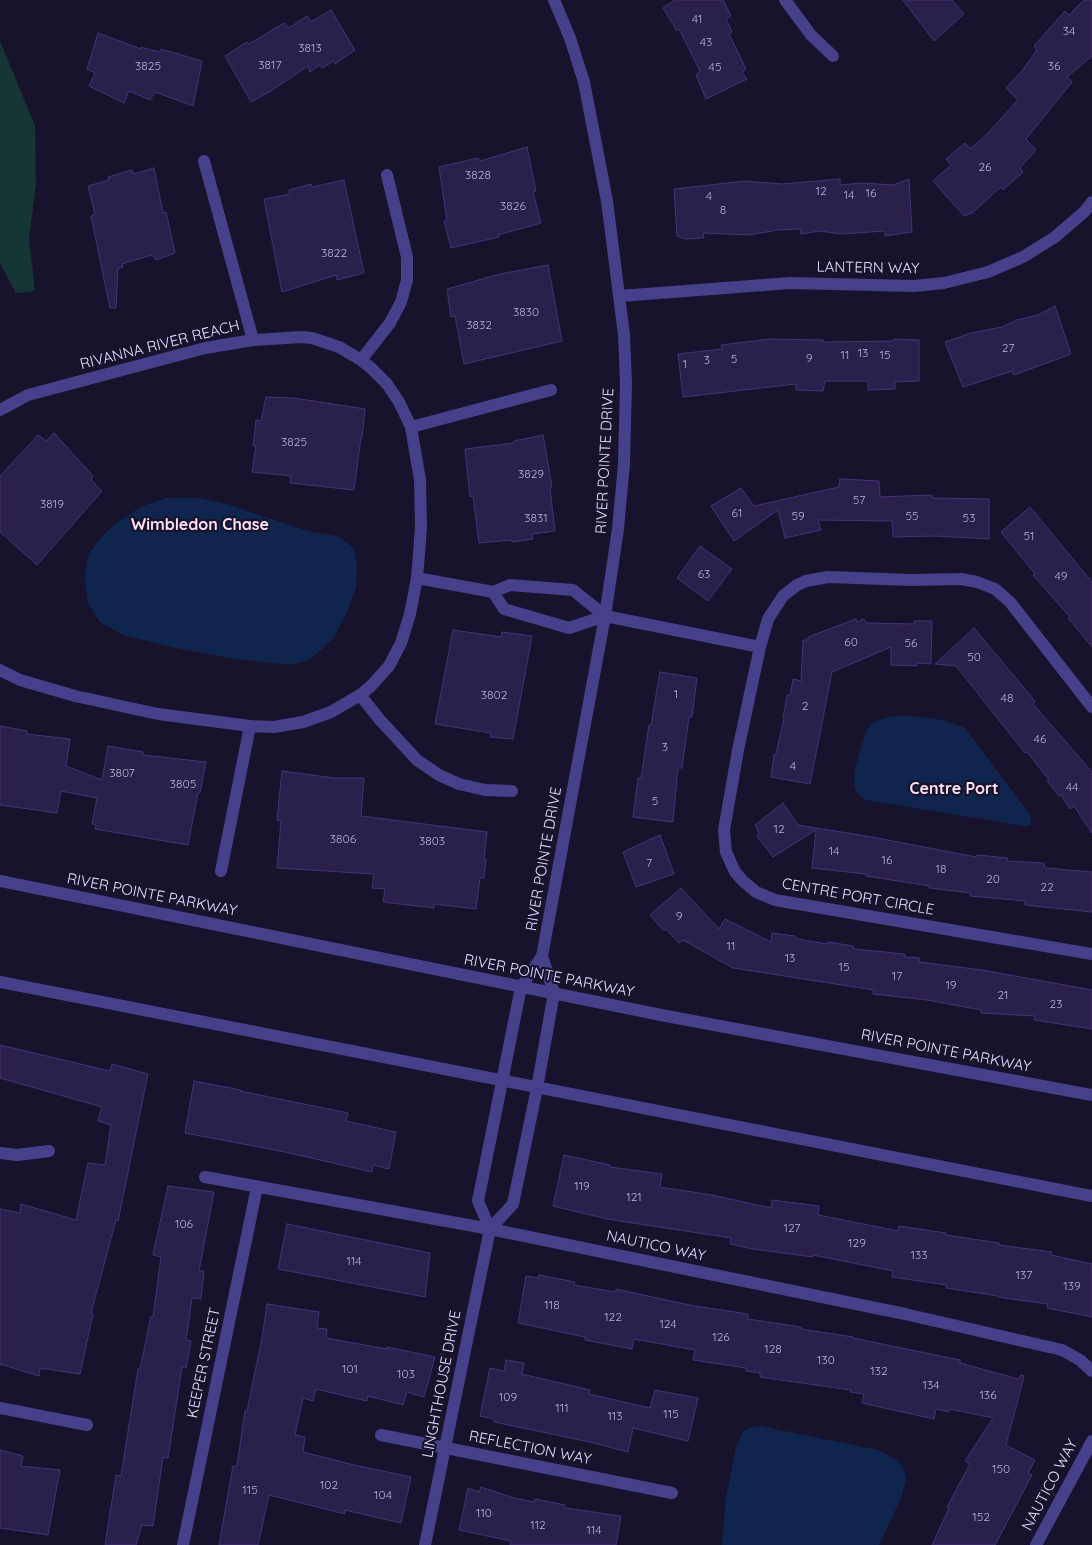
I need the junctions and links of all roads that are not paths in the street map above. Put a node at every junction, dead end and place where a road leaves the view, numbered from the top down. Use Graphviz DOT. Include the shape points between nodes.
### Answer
graph roads {
  1 [pos="554,0"];
  2 [pos="785,0"];
  3 [pos="833,56"];
  4 [pos="204,161"];
  5 [pos="387,175"];
  6 [pos="1092,202"];
  7 [pos="620,296"];
  8 [pos="253,340"];
  9 [pos="361,360"];
  10 [pos="551,390"];
  11 [pos="0,410"];
  12 [pos="411,427"];
  13 [pos="417,578"];
  14 [pos="493,592"];
  15 [pos="605,616"];
  16 [pos="760,647"];
  17 [pos="0,670"];
  18 [pos="360,695"];
  19 [pos="1092,707"];
  20 [pos="250,726"];
  21 [pos="512,791"];
  22 [pos="221,870"];
  23 [pos="0,881"];
  24 [pos="1092,954"];
  25 [pos="542,956"];
  26 [pos="0,982"];
  27 [pos="521,987"];
  28 [pos="554,993"];
  29 [pos="502,1081"];
  30 [pos="537,1088"];
  31 [pos="1092,1095"];
  32 [pos="49,1151"];
  33 [pos="0,1153"];
  34 [pos="204,1178"];
  35 [pos="257,1187"];
  36 [pos="1092,1196"];
  37 [pos="490,1229"];
  38 [pos="1092,1371"];
  39 [pos="0,1408"];
  40 [pos="86,1425"];
  41 [pos="381,1435"];
  42 [pos="1092,1441"];
  43 [pos="446,1448"];
  44 [pos="672,1494"];
  45 [pos="184,1545"];
  46 [pos="426,1545"];
  47 [pos="1036,1545"];
  1 -- 7 [label="street, RIVER POINTE DRIVE" via="584,82 607,201"];
  2 -- 3 [label="street" via="811,35"];
  4 -- 8 [label="street"];
  5 -- 9 [label="street" via="407,257 407,280 401,302 390,323"];
  6 -- 7 [label="street, LANTERN WAY" via="1055,237 1023,257 988,272 944,283 914,286 790,283"];
  7 -- 15 [label="street, RIVER POINTE DRIVE" via="626,383 624,464"];
  8 -- 9 [label="street, RIVANNA RIVER REACH" via="312,338 339,347"];
  8 -- 11 [label="street, RIVANNA RIVER REACH" via="205,348 28,395"];
  9 -- 12 [label="street, RIVANNA RIVER REACH" via="386,384"];
  10 -- 12 [label="street"];
  12 -- 13 [label="street, RIVANNA RIVER REACH" via="420,480"];
  13 -- 14 [label="street"];
  13 -- 18 [label="street, RIVANNA RIVER REACH" via="401,643 389,666"];
  14 -- 15 [label="street" via="510,585 573,590"];
  14 -- 15 [label="street" via="504,609 569,628"];
  15 -- 16 [label="street"];
  15 -- 25 [label="street, RIVER POINTE DRIVE"];
  16 -- 19 [label="street, CENTRE PORT CIRCLE" via="768,619 783,596 806,581 828,577 961,579 995,589 1010,602"];
  16 -- 24 [label="street, CENTRE PORT CIRCLE" via="724,830 726,852 743,881 756,892 775,900"];
  17 -- 20 [label="street, RIVANNA RIVER REACH" via="20,680 75,696 158,714"];
  18 -- 20 [label="street, RIVANNA RIVER REACH" via="331,712 303,722 274,727"];
  18 -- 21 [label="street" via="417,760 439,776 485,790"];
  20 -- 22 [label="street"];
  23 -- 27 [label="street, RIVER POINTE PARKWAY"];
  25 -- 27 [label="street, RIVER POINTE DRIVE"];
  25 -- 28 [label="street, RIVER POINTE DRIVE"];
  26 -- 29 [label="street"];
  27 -- 28 [label="street, RIVER POINTE PARKWAY"];
  27 -- 29 [label="street"];
  28 -- 30 [label="street, RIVER POINTE DRIVE"];
  28 -- 31 [label="street, RIVER POINTE PARKWAY"];
  29 -- 30 [label="street"];
  29 -- 37 [label="street" via="478,1201"];
  30 -- 36 [label="street"];
  30 -- 37 [label="street" via="513,1204"];
  32 -- 33 [label="street" via="17,1155"];
  34 -- 35 [label="street, NAUTICO WAY"];
  35 -- 37 [label="street, NAUTICO WAY"];
  35 -- 45 [label="street, KEEPER STREET"];
  37 -- 38 [label="street, NAUTICO WAY" via="905,1314 1062,1350"];
  37 -- 43 [label="street, LINGHTHOUSE DRIVE"];
  39 -- 40 [label="street"];
  41 -- 43 [label="street, REFLECTION WAY"];
  42 -- 47 [label="street, NAUTICO WAY"];
  43 -- 44 [label="street, REFLECTION WAY"];
  43 -- 46 [label="street, LINGHTHOUSE DRIVE"];
}
